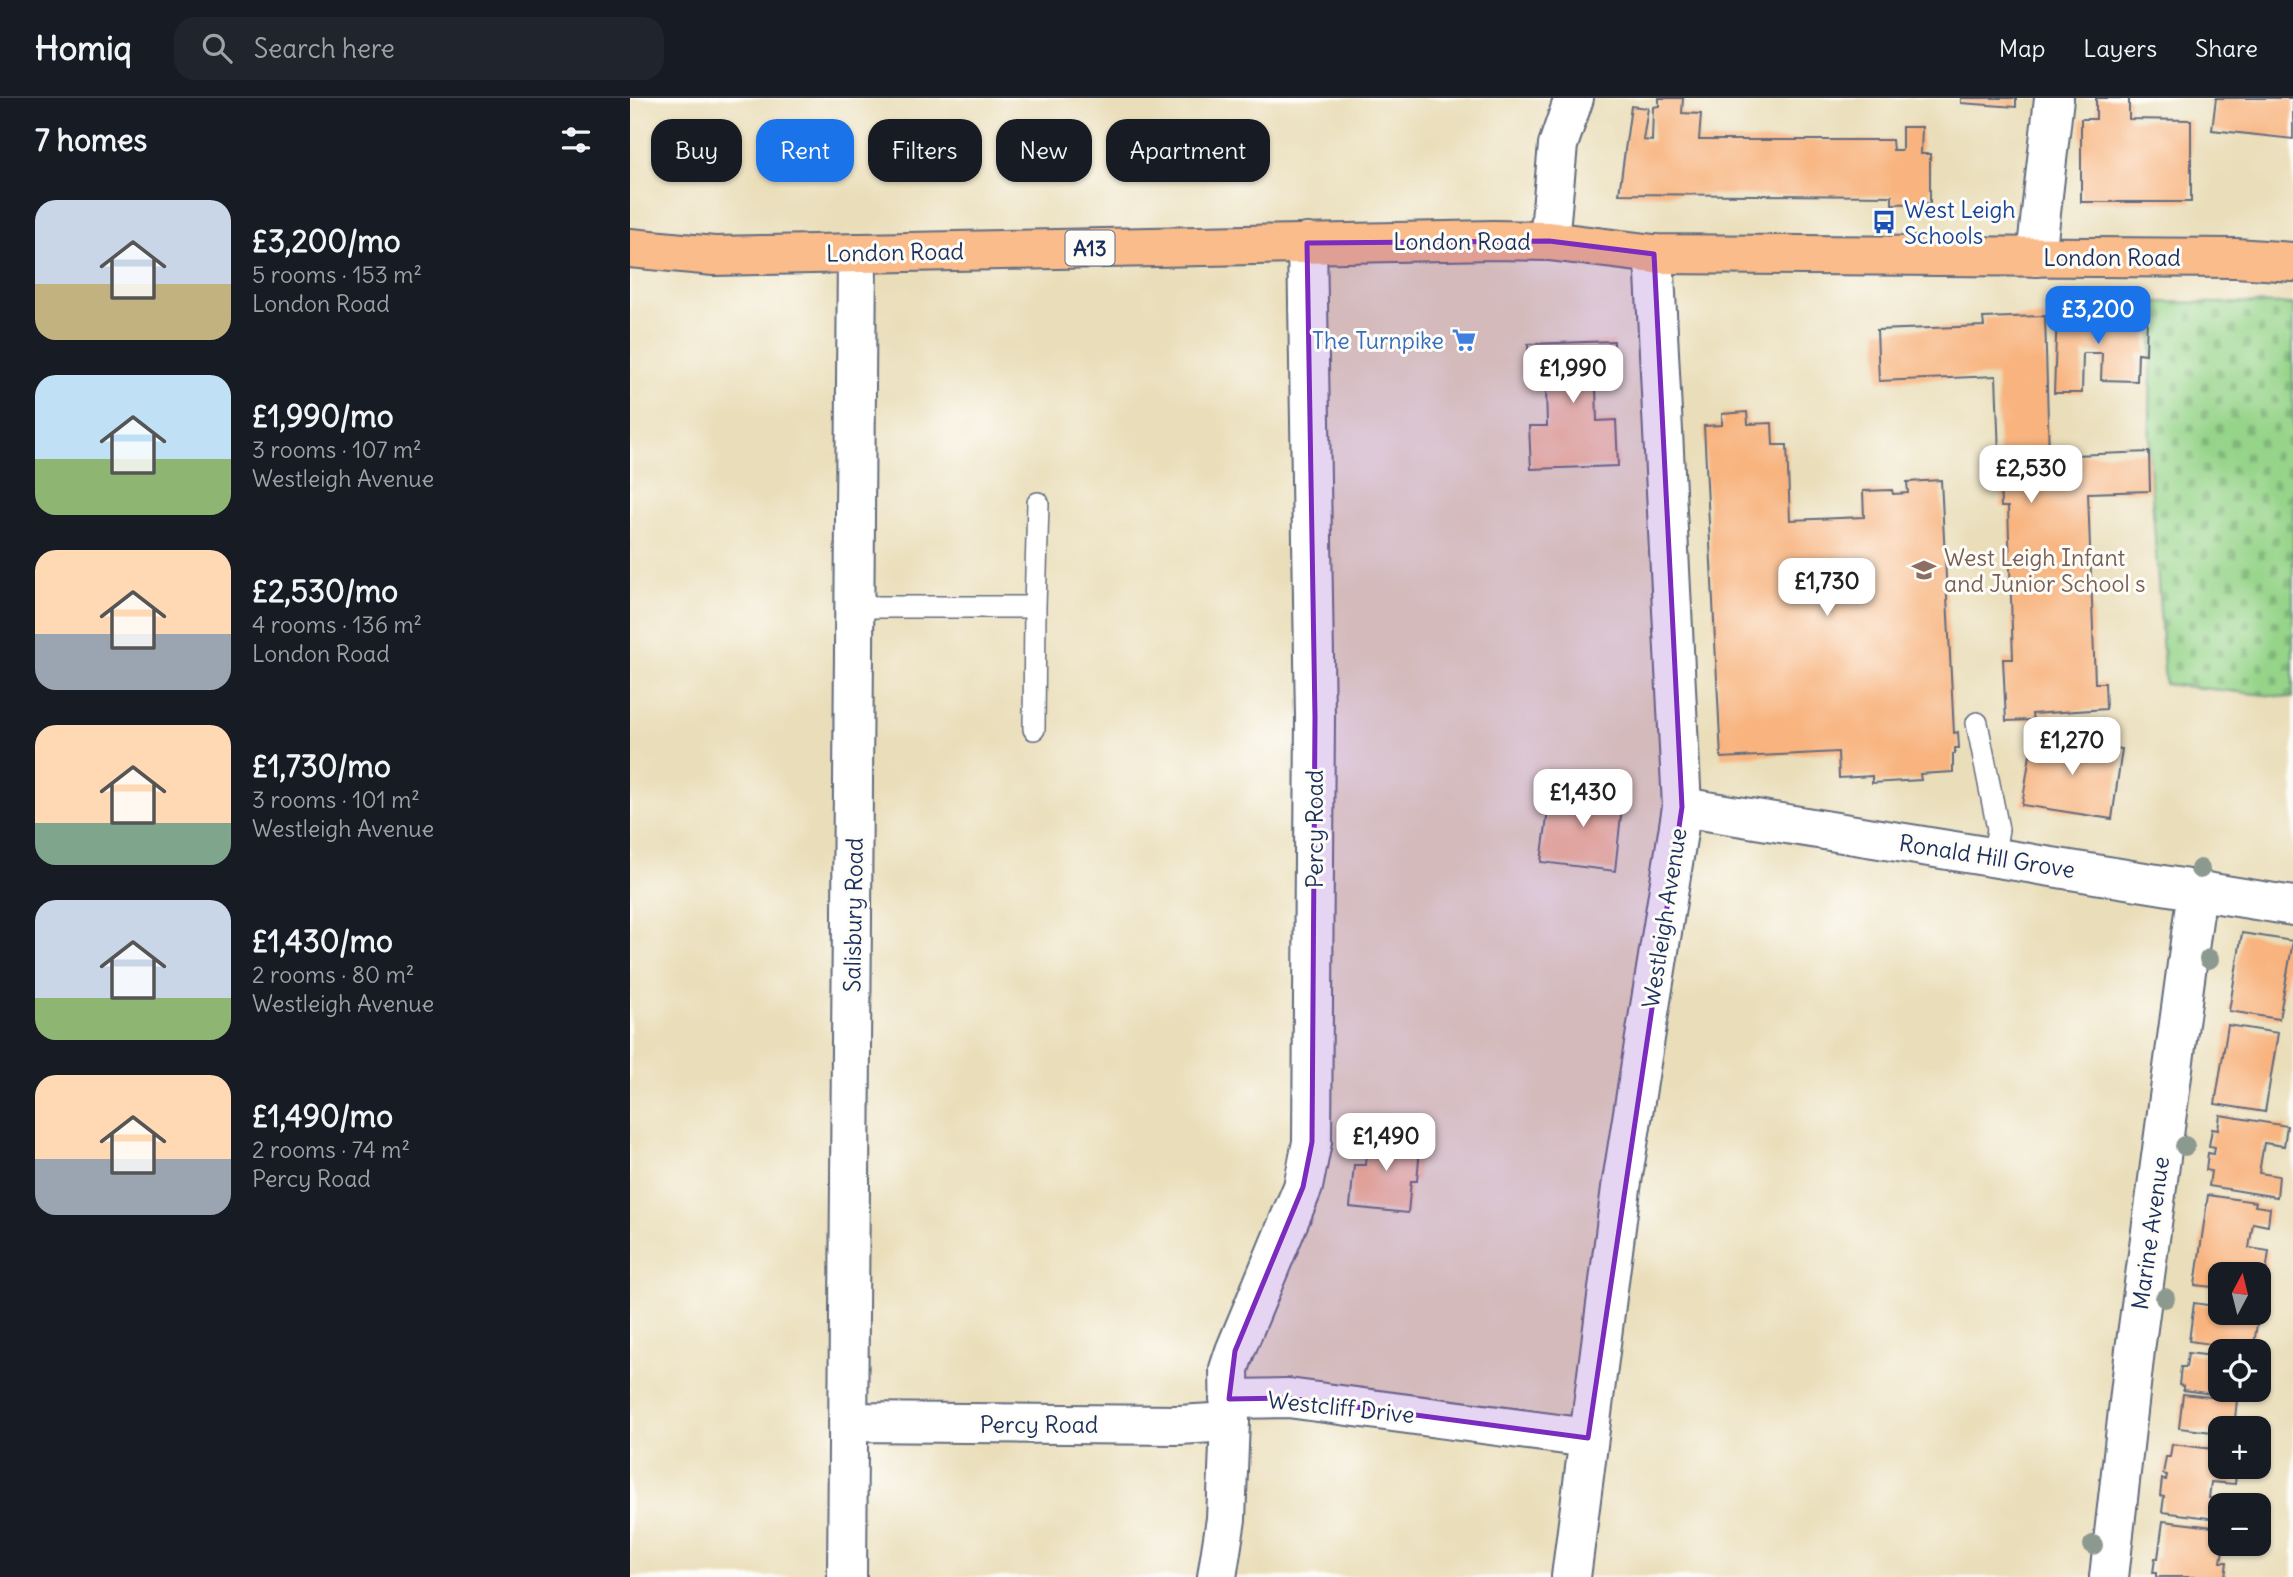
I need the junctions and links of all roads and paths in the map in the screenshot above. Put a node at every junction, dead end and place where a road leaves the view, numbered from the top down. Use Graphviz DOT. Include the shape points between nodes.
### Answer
graph roads {
  1 [pos="1574,98"];
  2 [pos="2054,98"];
  3 [pos="1549,241"];
  4 [pos="1307,243"];
  5 [pos="630,248"];
  6 [pos="857,253"];
  7 [pos="1654,254"];
  8 [pos="2036,257"];
  9 [pos="2293,262"];
  10 [pos="1038,503"];
  11 [pos="856,607"];
  12 [pos="1035,607"];
  13 [pos="1977,723"];
  14 [pos="1034,729"];
  15 [pos="1682,807"];
  16 [pos="1993,858"];
  17 [pos="2197,890"];
  18 [pos="2293,906"];
  19 [pos="1230,1411"];
  20 [pos="848,1422"];
  21 [pos="1588,1438"];
  22 [pos="847,1577"];
  23 [pos="1217,1577"];
  24 [pos="1571,1577"];
  25 [pos="2109,1577"];
  1 -- 3 [label="street" via="1558,145"];
  2 -- 8 [label="street"];
  3 -- 4 [label="main road, London Road / A13"];
  3 -- 7 [label="main road, London Road / A13"];
  4 -- 6 [label="main road, London Road / A13"];
  4 -- 19 [label="street, Percy Road" via="1315,717 1312,1142 1303,1186 1234,1351 1229,1369"];
  5 -- 6 [label="main road, London Road / A13" via="714,256"];
  6 -- 11 [label="street, Salisbury Road"];
  7 -- 8 [label="main road, London Road / A13"];
  7 -- 15 [label="street, Westleigh Avenue"];
  8 -- 9 [label="main road, London Road / A13"];
  10 -- 12 [label="lane"];
  11 -- 12 [label="lane"];
  11 -- 20 [label="street, Salisbury Road"];
  12 -- 14 [label="lane"];
  13 -- 16 [label="lane" via="1998,829"];
  15 -- 16 [label="street, Ronald Hill Grove"];
  15 -- 21 [label="street, Westleigh Avenue" via="1621,1188"];
  16 -- 17 [label="street, Ronald Hill Grove"];
  17 -- 18 [label="street, Ronald Hill Grove"];
  17 -- 25 [label="street, Marine Avenue"];
  19 -- 20 [label="street, Percy Road" via="1179,1425"];
  19 -- 21 [label="street, Westcliff Drive" via="1289,1398"];
  19 -- 23 [label="street" via="1226,1519"];
  20 -- 22 [label="street, Salisbury Road"];
  21 -- 24 [label="street, Westleigh Avenue"];
}
